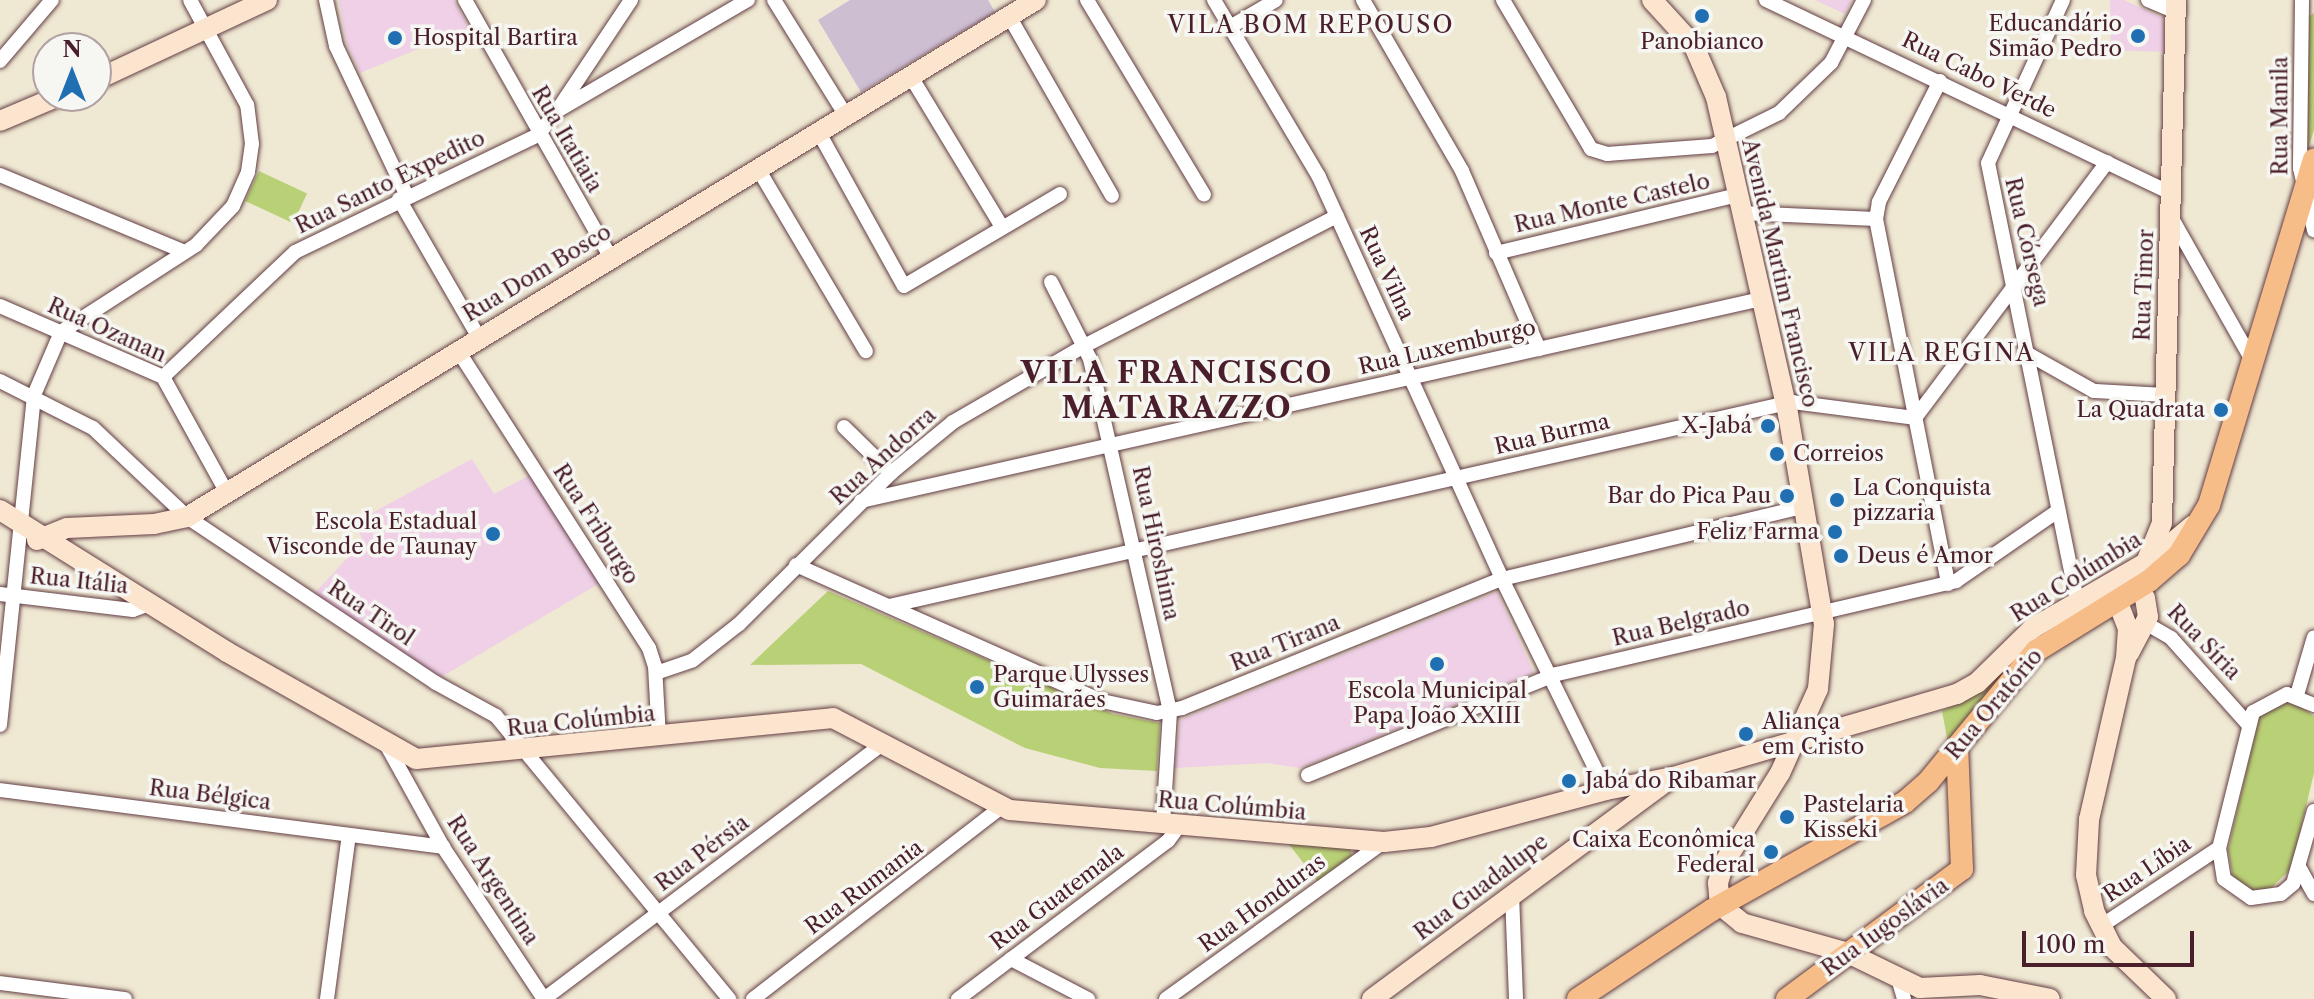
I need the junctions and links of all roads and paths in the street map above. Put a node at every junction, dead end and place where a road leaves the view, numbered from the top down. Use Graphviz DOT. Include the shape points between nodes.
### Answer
graph roads {
  1 [pos="52,0"];
  2 [pos="190,0"];
  3 [pos="267,0"];
  4 [pos="326,0"];
  5 [pos="465,0"];
  6 [pos="631,0"];
  7 [pos="748,0"];
  8 [pos="774,0"];
  9 [pos="1036,0"];
  10 [pos="1087,0"];
  11 [pos="1214,0"];
  12 [pos="1276,0"];
  13 [pos="1363,0"];
  14 [pos="1503,0"];
  15 [pos="1766,0"];
  16 [pos="1864,0"];
  17 [pos="2063,0"];
  18 [pos="2148,0"];
  19 [pos="2302,0"];
  20 [pos="1658,2"];
  21 [pos="2176,6"];
  22 [pos="1009,16"];
  23 [pos="1230,27"];
  24 [pos="206,31"];
  25 [pos="1847,35"];
  26 [pos="0,61"];
  27 [pos="112,73"];
  28 [pos="910,75"];
  29 [pos="1940,81"];
  30 [pos="32,108"];
  31 [pos="557,111"];
  32 [pos="845,114"];
  33 [pos="2009,114"];
  34 [pos="0,123"];
  35 [pos="818,131"];
  36 [pos="538,135"];
  37 [pos="1725,140"];
  38 [pos="2314,160"];
  39 [pos="2107,162"];
  40 [pos="757,167"];
  41 [pos="0,175"];
  42 [pos="2171,193"];
  43 [pos="1060,194"];
  44 [pos="2304,194"];
  45 [pos="1204,195"];
  46 [pos="1112,196"];
  47 [pos="403,198"];
  48 [pos="1740,204"];
  49 [pos="2170,215"];
  50 [pos="1337,216"];
  51 [pos="1876,219"];
  52 [pos="1002,227"];
  53 [pos="2314,230"];
  54 [pos="185,252"];
  55 [pos="1496,253"];
  56 [pos="610,256"];
  57 [pos="2200,266"];
  58 [pos="2169,269"];
  59 [pos="1051,282"];
  60 [pos="2016,285"];
  61 [pos="1761,299"];
  62 [pos="0,306"];
  63 [pos="61,332"];
  64 [pos="478,336"];
  65 [pos="1086,345"];
  66 [pos="457,349"];
  67 [pos="1539,349"];
  68 [pos="866,351"];
  69 [pos="2030,355"];
  70 [pos="2253,362"];
  71 [pos="163,377"];
  72 [pos="1411,378"];
  73 [pos="0,381"];
  74 [pos="34,395"];
  75 [pos="2166,395"];
  76 [pos="1785,403"];
  77 [pos="1915,418"];
  78 [pos="844,427"];
  79 [pos="1112,447"];
  80 [pos="891,473"];
  81 [pos="1455,475"];
  82 [pos="227,493"];
  83 [pos="861,501"];
  84 [pos="1806,506"];
  85 [pos="0,510"];
  86 [pos="2058,511"];
  87 [pos="187,517"];
  88 [pos="0,524"];
  89 [pos="30,534"];
  90 [pos="1135,551"];
  91 [pos="796,565"];
  92 [pos="2135,576"];
  93 [pos="1502,579"];
  94 [pos="1948,584"];
  95 [pos="0,594"];
  96 [pos="16,596"];
  97 [pos="2117,600"];
  98 [pos="2077,602"];
  99 [pos="148,606"];
  100 [pos="889,606"];
  101 [pos="1823,613"];
  102 [pos="2147,624"];
  103 [pos="2314,637"];
  104 [pos="2126,658"];
  105 [pos="656,673"];
  106 [pos="1548,677"];
  107 [pos="2297,695"];
  108 [pos="2314,705"];
  109 [pos="1170,712"];
  110 [pos="2248,724"];
  111 [pos="0,725"];
  112 [pos="659,737"];
  113 [pos="1795,740"];
  114 [pos="885,742"];
  115 [pos="387,746"];
  116 [pos="1957,747"];
  117 [pos="522,751"];
  118 [pos="409,756"];
  119 [pos="1308,775"];
  120 [pos="1673,777"];
  121 [pos="406,784"];
  122 [pos="0,790"];
  123 [pos="1606,790"];
  124 [pos="1001,807"];
  125 [pos="2314,811"];
  126 [pos="1619,813"];
  127 [pos="1171,825"];
  128 [pos="435,832"];
  129 [pos="349,835"];
  130 [pos="1384,842"];
  131 [pos="415,843"];
  132 [pos="443,847"];
  133 [pos="2219,848"];
  134 [pos="2299,867"];
  135 [pos="1512,894"];
  136 [pos="2314,894"];
  137 [pos="1729,900"];
  138 [pos="657,914"];
  139 [pos="2101,926"];
  140 [pos="1848,953"];
  141 [pos="1011,959"];
  142 [pos="1898,978"];
  143 [pos="0,983"];
  144 [pos="1958,986"];
  145 [pos="2158,997"];
  146 [pos="2041,998"];
  147 [pos="125,999"];
  148 [pos="327,999"];
  149 [pos="544,999"];
  150 [pos="729,999"];
  151 [pos="753,999"];
  152 [pos="958,999"];
  153 [pos="1088,999"];
  154 [pos="1166,999"];
  155 [pos="1372,999"];
  156 [pos="1516,999"];
  157 [pos="1578,999"];
  158 [pos="1787,999"];
  159 [pos="1904,999"];
  160 [pos="1924,999"];
  1 -- 26 [label="street"];
  2 -- 24 [label="street"];
  3 -- 24 [label="main road"];
  4 -- 47 [label="street" via="336,46"];
  5 -- 36 [label="street, Rua Itatiaia"];
  6 -- 31 [label="street"];
  7 -- 31 [label="street"];
  8 -- 32 [label="street"];
  9 -- 22 [label="main road, Rua Dom Bosco"];
  10 -- 45 [label="street"];
  11 -- 23 [label="street, Rua Vilna"];
  12 -- 23 [label="street"];
  13 -- 55 [label="street, Rua Monte Castelo" via="1462,171"];
  14 -- 37 [label="street" via="1591,149 1607,154"];
  15 -- 25 [label="street, Rua Cabo Verde"];
  16 -- 25 [label="street"];
  17 -- 33 [label="street, Rua Córsega"];
  18 -- 21 [label="street"];
  19 -- 44 [label="street, Rua Manila"];
  20 -- 37 [label="main road, Avenida Martim Francisco" via="1704,62"];
  21 -- 42 [label="main road, Rua Timor"];
  22 -- 28 [label="main road, Rua Dom Bosco"];
  22 -- 46 [label="street"];
  23 -- 50 [label="street, Rua Vilna"];
  24 -- 27 [label="main road"];
  24 -- 54 [label="street" via="247,105 251,153 233,206"];
  25 -- 29 [label="street, Rua Cabo Verde"];
  25 -- 37 [label="street" via="1831,63 1796,102"];
  28 -- 32 [label="main road, Rua Dom Bosco"];
  28 -- 52 [label="street"];
  29 -- 33 [label="street, Rua Cabo Verde"];
  29 -- 51 [label="street" via="1879,202"];
  30 -- 34 [label="main road"];
  31 -- 36 [label="street"];
  32 -- 35 [label="main road, Rua Dom Bosco"];
  33 -- 39 [label="street, Rua Cabo Verde"];
  33 -- 60 [label="street, Rua Córsega" via="1988,170"];
  35 -- 40 [label="main road, Rua Dom Bosco"];
  35 -- 52 [label="street" via="901,283 908,285"];
  36 -- 47 [label="street, Rua Santo Expedito"];
  36 -- 56 [label="street, Rua Itatiaia"];
  37 -- 48 [label="main road, Avenida Martim Francisco"];
  38 -- 44 [label="main road, Rua Oratório"];
  39 -- 42 [label="street, Rua Cabo Verde"];
  39 -- 60 [label="street"];
  40 -- 56 [label="main road, Rua Dom Bosco"];
  40 -- 68 [label="street"];
  41 -- 54 [label="street"];
  42 -- 49 [label="main road, Rua Timor"];
  43 -- 52 [label="street"];
  44 -- 53 [label="street, Rua Manila"];
  44 -- 70 [label="main road, Rua Oratório"];
  47 -- 64 [label="street"];
  47 -- 71 [label="street, Rua Santo Expedito" via="295,252"];
  48 -- 51 [label="street, Rua Monte Castelo"];
  48 -- 55 [label="street, Rua Monte Castelo"];
  48 -- 61 [label="main road, Avenida Martim Francisco"];
  49 -- 57 [label="street"];
  49 -- 58 [label="main road, Rua Timor"];
  50 -- 65 [label="street, Rua Andorra"];
  50 -- 72 [label="street, Rua Vilna"];
  51 -- 77 [label="street"];
  54 -- 63 [label="street"];
  55 -- 67 [label="street, Rua Monte Castelo"];
  56 -- 64 [label="main road, Rua Dom Bosco"];
  57 -- 58 [label="street" via="2181,262"];
  57 -- 70 [label="street"];
  58 -- 75 [label="main road, Rua Timor"];
  59 -- 65 [label="street, Rua Hiroshima"];
  60 -- 69 [label="street, Rua Córsega"];
  60 -- 77 [label="street"];
  61 -- 67 [label="street, Rua Luxemburgo"];
  61 -- 76 [label="main road, Avenida Martim Francisco"];
  62 -- 63 [label="street, Rua Ozanan"];
  63 -- 71 [label="street, Rua Ozanan"];
  63 -- 74 [label="street"];
  64 -- 66 [label="main road, Rua Dom Bosco"];
  65 -- 79 [label="street, Rua Hiroshima"];
  65 -- 80 [label="street, Rua Andorra" via="953,422"];
  66 -- 82 [label="main road, Rua Dom Bosco"];
  66 -- 105 [label="street, Rua Friburgo" via="644,639"];
  67 -- 72 [label="street, Rua Luxemburgo"];
  69 -- 75 [label="street" via="2094,391"];
  69 -- 86 [label="street, Rua Córsega"];
  70 -- 92 [label="main road, Rua Oratório" via="2205,513 2179,555"];
  71 -- 82 [label="street, Rua Ozanan"];
  72 -- 79 [label="street, Rua Luxemburgo"];
  72 -- 81 [label="street, Rua Vilna"];
  73 -- 74 [label="street, Rua Tirol"];
  74 -- 87 [label="street, Rua Tirol" via="93,428"];
  74 -- 89 [label="street"];
  75 -- 92 [label="main road, Rua Timor" via="2161,531"];
  76 -- 77 [label="street, Rua Burma"];
  76 -- 81 [label="street, Rua Burma"];
  76 -- 84 [label="main road, Avenida Martim Francisco"];
  77 -- 94 [label="street"];
  78 -- 80 [label="street"];
  79 -- 83 [label="street, Rua Luxemburgo"];
  79 -- 90 [label="street, Rua Hiroshima"];
  80 -- 83 [label="street, Rua Andorra"];
  81 -- 90 [label="street, Rua Burma"];
  81 -- 93 [label="street, Rua Vilna"];
  82 -- 87 [label="main road, Rua Dom Bosco"];
  83 -- 91 [label="street, Rua Andorra"];
  84 -- 93 [label="street, Rua Tirana"];
  84 -- 101 [label="main road, Avenida Martim Francisco"];
  85 -- 89 [label="main road, Rua Colúmbia"];
  86 -- 94 [label="street, Rua Belgrado"];
  86 -- 98 [label="street, Rua Córsega"];
  87 -- 89 [label="main road, Rua Dom Bosco"];
  87 -- 117 [label="street, Rua Tirol" via="445,689 496,716"];
  88 -- 89 [label="main road, Rua Colúmbia"];
  89 -- 96 [label="street"];
  89 -- 99 [label="main road, Rua Colúmbia"];
  90 -- 100 [label="street, Rua Burma"];
  90 -- 109 [label="street, Rua Hiroshima"];
  91 -- 100 [label="street, Rua Tirana"];
  91 -- 105 [label="street, Rua Andorra" via="739,624 693,660"];
  92 -- 97 [label="main road, Rua Oratório"];
  92 -- 98 [label="main road, Rua Colúmbia"];
  92 -- 102 [label="main road, Rua Síria" via="2148,606"];
  93 -- 106 [label="street, Rua Vilna"];
  93 -- 109 [label="street, Rua Tirana"];
  94 -- 101 [label="street, Rua Belgrado"];
  95 -- 96 [label="street, Rua Itália"];
  96 -- 99 [label="street, Rua Itália"];
  96 -- 111 [label="street"];
  97 -- 104 [label="main road" via="2128,629"];
  97 -- 116 [label="main road, Rua Oratório" via="2036,651"];
  98 -- 113 [label="main road, Rua Colúmbia" via="2024,635 1968,689"];
  99 -- 115 [label="main road, Rua Colúmbia"];
  100 -- 109 [label="street, Rua Tirana" via="1102,701 1129,710"];
  101 -- 106 [label="street, Rua Belgrado"];
  101 -- 113 [label="main road, Avenida Martim Francisco" via="1823,672"];
  102 -- 104 [label="main road"];
  102 -- 110 [label="street, Rua Síria" via="2171,638"];
  103 -- 107 [label="street"];
  104 -- 139 [label="main road" via="2086,840 2089,893"];
  105 -- 112 [label="street, Rua Friburgo"];
  106 -- 119 [label="street, Rua Belgrado"];
  106 -- 123 [label="street, Rua Vilna"];
  107 -- 108 [label="street"];
  107 -- 110 [label="street" via="2265,701"];
  109 -- 127 [label="street, Rua Hiroshima"];
  110 -- 133 [label="street"];
  112 -- 114 [label="main road, Rua Colúmbia" via="833,718"];
  112 -- 117 [label="main road, Rua Colúmbia"];
  113 -- 120 [label="main road, Rua Colúmbia"];
  113 -- 137 [label="main road, Avenida Martim Francisco" via="1739,842"];
  114 -- 124 [label="main road, Rua Colúmbia"];
  114 -- 138 [label="street, Rua Pérsia"];
  115 -- 118 [label="main road, Rua Colúmbia"];
  115 -- 121 [label="street, Rua Argentina"];
  116 -- 137 [label="main road, Rua Oratório" via="1905,802"];
  116 -- 140 [label="main road, Rua Iugoslávia" via="1962,869"];
  117 -- 118 [label="main road, Rua Colúmbia" via="441,760"];
  117 -- 138 [label="street, Rua Tirol"];
  118 -- 121 [label="street"];
  120 -- 123 [label="main road, Rua Colúmbia"];
  120 -- 126 [label="main road, Rua Guadalupe"];
  121 -- 128 [label="street, Rua Argentina"];
  122 -- 129 [label="street, Rua Bélgica"];
  123 -- 126 [label="main road" via="1616,798"];
  123 -- 130 [label="main road, Rua Colúmbia" via="1431,837"];
  124 -- 127 [label="main road, Rua Colúmbia"];
  124 -- 151 [label="street, Rua Rumania"];
  125 -- 134 [label="street"];
  126 -- 135 [label="main road, Rua Guadalupe"];
  127 -- 130 [label="main road, Rua Colúmbia"];
  127 -- 141 [label="street, Rua Guatemala" via="1168,841"];
  128 -- 131 [label="street"];
  128 -- 132 [label="street, Rua Argentina"];
  129 -- 131 [label="street, Rua Bélgica"];
  129 -- 148 [label="street"];
  130 -- 154 [label="street, Rua Honduras"];
  131 -- 132 [label="street, Rua Bélgica"];
  132 -- 149 [label="street, Rua Argentina"];
  133 -- 134 [label="street" via="2224,879 2251,898 2281,894 2293,884"];
  133 -- 139 [label="street, Rua Líbia"];
  134 -- 136 [label="street"];
  135 -- 155 [label="main road, Rua Guadalupe"];
  135 -- 156 [label="street"];
  137 -- 140 [label="main road" via="1771,932"];
  137 -- 157 [label="main road, Rua Oratório"];
  138 -- 149 [label="street, Rua Pérsia"];
  138 -- 150 [label="street, Rua Tirol"];
  139 -- 145 [label="main road" via="2124,964"];
  140 -- 142 [label="main road"];
  140 -- 158 [label="main road, Rua Iugoslávia"];
  141 -- 152 [label="street, Rua Guatemala"];
  141 -- 153 [label="street"];
  142 -- 144 [label="main road" via="1920,988"];
  142 -- 159 [label="street"];
  143 -- 147 [label="street"];
  144 -- 146 [label="main road"];
  144 -- 160 [label="street"];
}
